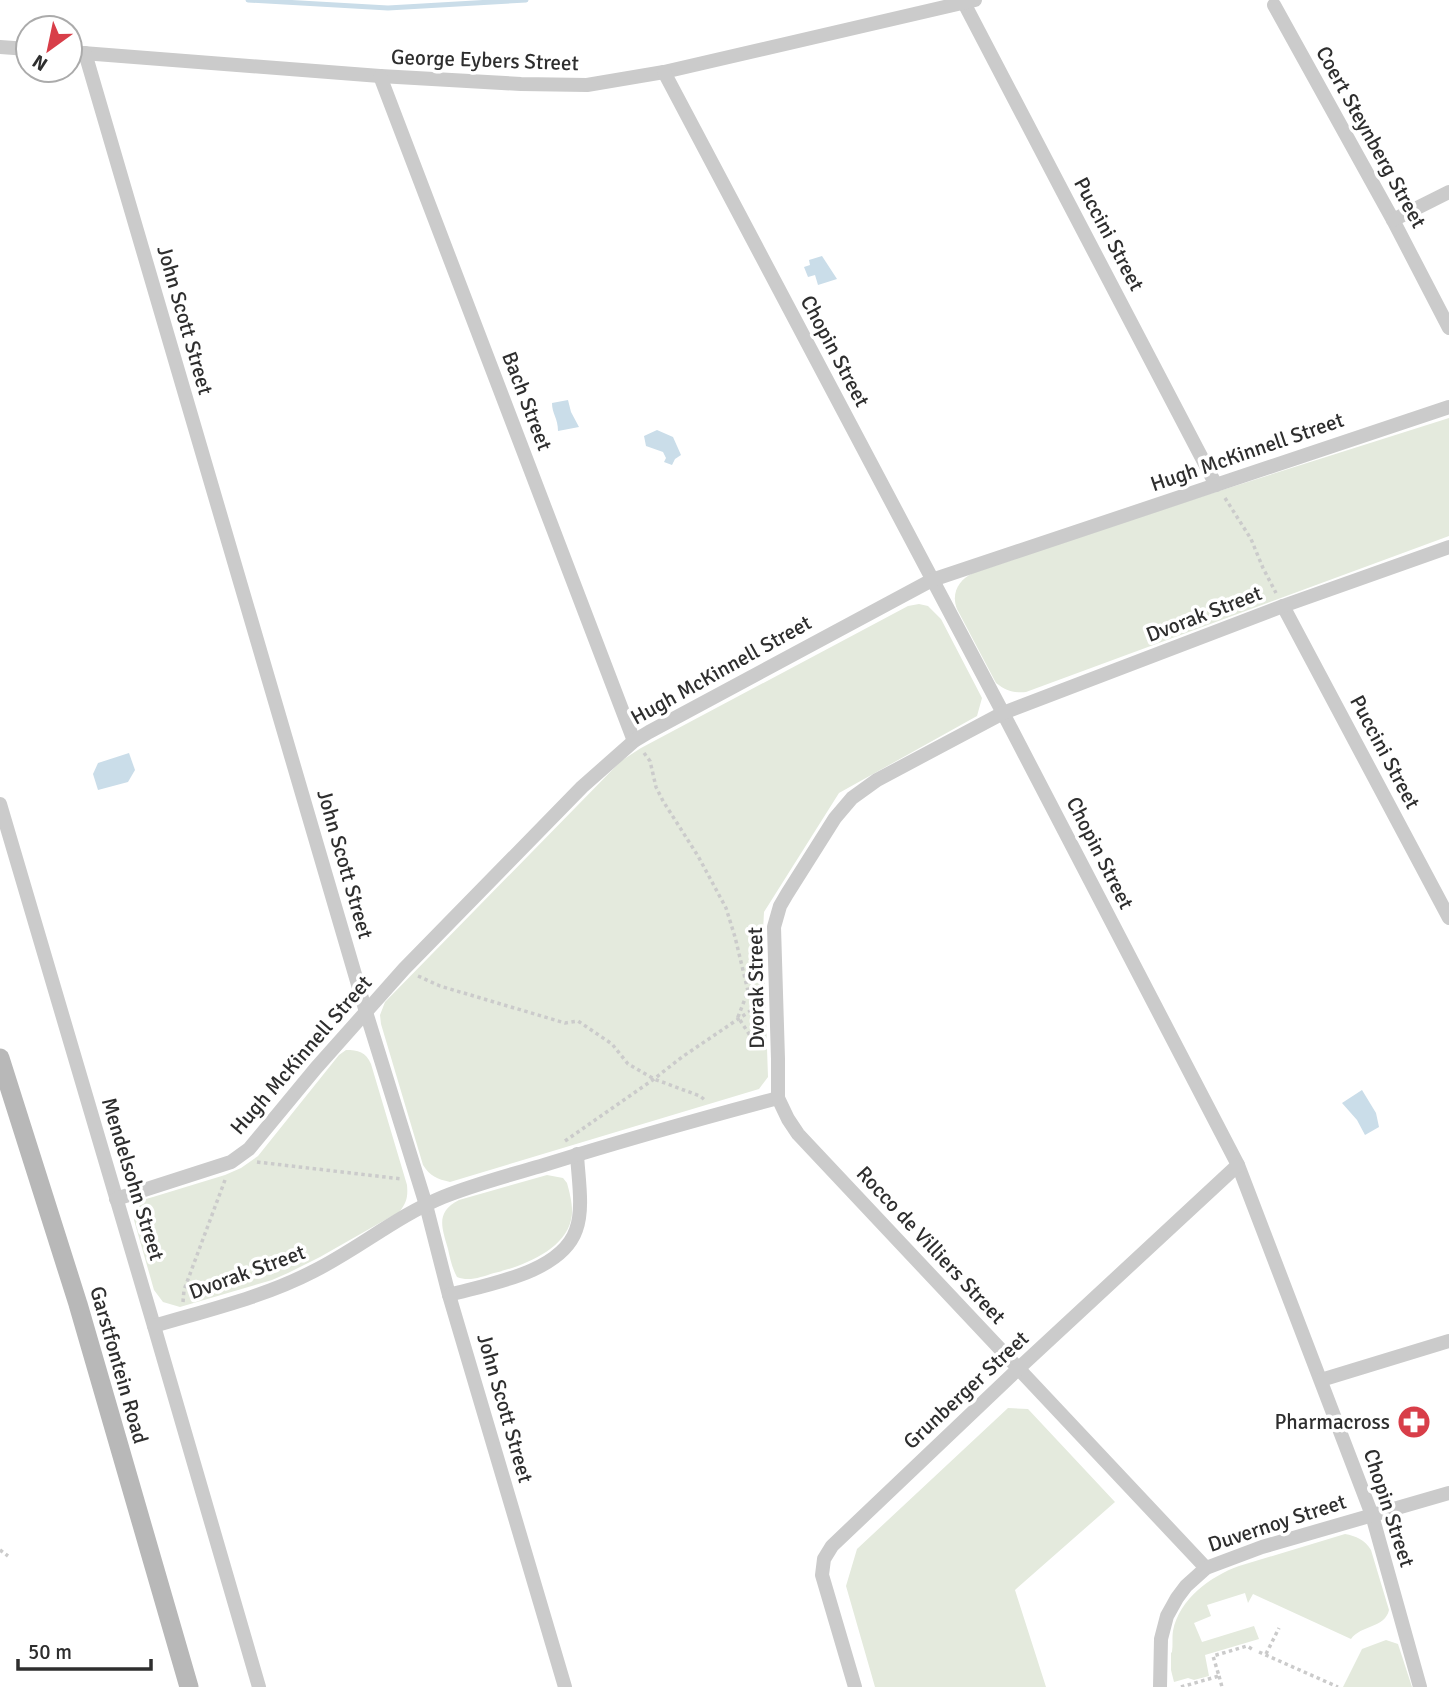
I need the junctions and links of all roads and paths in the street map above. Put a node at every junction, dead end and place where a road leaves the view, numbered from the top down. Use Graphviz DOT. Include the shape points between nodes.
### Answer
graph roads {
  1 [pos="969,1"];
  2 [pos="1274,5"];
  3 [pos="84,53"];
  4 [pos="664,72"];
  5 [pos="84,75"];
  6 [pos="380,76"];
  7 [pos="1449,192"];
  8 [pos="1393,220"];
  9 [pos="1449,328"];
  10 [pos="1449,407"];
  11 [pos="1216,485"];
  12 [pos="1449,547"];
  13 [pos="932,580"];
  14 [pos="1283,606"];
  15 [pos="1003,713"];
  16 [pos="634,741"];
  17 [pos="0,804"];
  18 [pos="1449,918"];
  19 [pos="404,969"];
  20 [pos="775,994"];
  21 [pos="366,1012"];
  22 [pos="740,1019"];
  23 [pos="0,1058"];
  24 [pos="778,1059"];
  25 [pos="654,1079"];
  26 [pos="778,1098"];
  27 [pos="719,1113"];
  28 [pos="577,1154"];
  29 [pos="237,1158"];
  30 [pos="545,1165"];
  31 [pos="1238,1165"];
  32 [pos="418,1178"];
  33 [pos="116,1199"];
  34 [pos="426,1205"];
  35 [pos="449,1295"];
  36 [pos="182,1318"];
  37 [pos="154,1326"];
  38 [pos="1449,1341"];
  39 [pos="1018,1369"];
  40 [pos="1321,1380"];
  41 [pos="1449,1493"];
  42 [pos="1372,1515"];
  43 [pos="0,1550"];
  44 [pos="8,1556"];
  45 [pos="1206,1568"];
  46 [pos="1279,1628"];
  47 [pos="1252,1648"];
  48 [pos="1259,1652"];
  49 [pos="1266,1655"];
  50 [pos="1219,1676"];
  51 [pos="189,1687"];
  52 [pos="259,1687"];
  53 [pos="565,1687"];
  54 [pos="855,1687"];
  55 [pos="1160,1687"];
  56 [pos="1181,1687"];
  57 [pos="1222,1687"];
  58 [pos="1338,1687"];
  59 [pos="1420,1687"];
  1 -- 4 [label="street, George Eybers Street"];
  1 -- 11 [label="street, Puccini Street"];
  2 -- 8 [label="street, Coert Steynberg Street"];
  3 -- 6 [label="street, George Eybers Street"];
  4 -- 6 [label="street, George Eybers Street" via="571,86"];
  4 -- 13 [label="street, Chopin Street"];
  5 -- 21 [label="street, John Scott Street"];
  6 -- 16 [label="street, Bach Street"];
  7 -- 8 [label="street"];
  8 -- 9 [label="street, Coert Steynberg Street"];
  10 -- 11 [label="street, Hugh McKinnell Street"];
  11 -- 13 [label="street, Hugh McKinnell Street"];
  11 -- 14 [label="path" via="1251,539"];
  12 -- 14 [label="street, Dvorak Street"];
  13 -- 15 [label="street, Chopin Street"];
  13 -- 16 [label="street, Hugh McKinnell Street"];
  14 -- 15 [label="street, Dvorak Street"];
  14 -- 18 [label="street, Puccini Street"];
  15 -- 20 [label="street, Dvorak Street" via="877,780 842,808 780,906 774,927"];
  15 -- 31 [label="street, Chopin Street"];
  16 -- 19 [label="street, Hugh McKinnell Street" via="582,787"];
  16 -- 22 [label="path" via="650,761 663,802 726,908 748,991"];
  17 -- 33 [label="street, Mendelsohn Street"];
  19 -- 21 [label="street, Hugh McKinnell Street"];
  19 -- 25 [label="path" via="440,986 534,1015 565,1023 578,1021 612,1044 628,1064"];
  20 -- 22 [label="path"];
  20 -- 24 [label="street, Dvorak Street"];
  21 -- 29 [label="street, Hugh McKinnell Street"];
  21 -- 32 [label="street, John Scott Street"];
  22 -- 24 [label="path" via="753,1040"];
  22 -- 25 [label="path"];
  23 -- 51 [label="main road, Garstfontein Road" via="78,1304"];
  24 -- 26 [label="street, Dvorak Street"];
  25 -- 27 [label="path" via="700,1096"];
  25 -- 30 [label="path" via="567,1138"];
  26 -- 27 [label="street, Dvorak Street"];
  26 -- 39 [label="street, Rocco de Villiers Street" via="798,1134"];
  27 -- 28 [label="street, Dvorak Street"];
  28 -- 30 [label="street, Dvorak Street"];
  28 -- 35 [label="street" via="580,1212 571,1242 536,1269"];
  29 -- 32 [label="path"];
  29 -- 33 [label="street, Hugh McKinnell Street"];
  29 -- 36 [label="path" via="184,1290"];
  30 -- 34 [label="street, Dvorak Street"];
  31 -- 39 [label="street, Grunberger Street"];
  31 -- 40 [label="street, Chopin Street"];
  32 -- 34 [label="street, John Scott Street"];
  33 -- 37 [label="street, Mendelsohn Street"];
  34 -- 35 [label="street, John Scott Street"];
  34 -- 36 [label="street, Dvorak Street" via="296,1280"];
  35 -- 53 [label="street, John Scott Street"];
  36 -- 37 [label="street, Dvorak Street"];
  37 -- 52 [label="street, Mendelsohn Street"];
  38 -- 40 [label="street"];
  39 -- 45 [label="street, Rocco de Villiers Street"];
  39 -- 54 [label="street, Grunberger Street" via="827,1553 823,1583"];
  40 -- 42 [label="street, Chopin Street"];
  41 -- 42 [label="street, Duvernoy Street"];
  42 -- 45 [label="street, Duvernoy Street"];
  42 -- 59 [label="street, Chopin Street"];
  43 -- 44 [label="path"];
  45 -- 55 [label="street, Duvernoy Street" via="1186,1586 1167,1616 1161,1639"];
  46 -- 49 [label="path"];
  47 -- 50 [label="path" via="1213,1656"];
  48 -- 49 [label="path"];
  49 -- 58 [label="path"];
  50 -- 56 [label="path"];
  50 -- 57 [label="path"];
}
